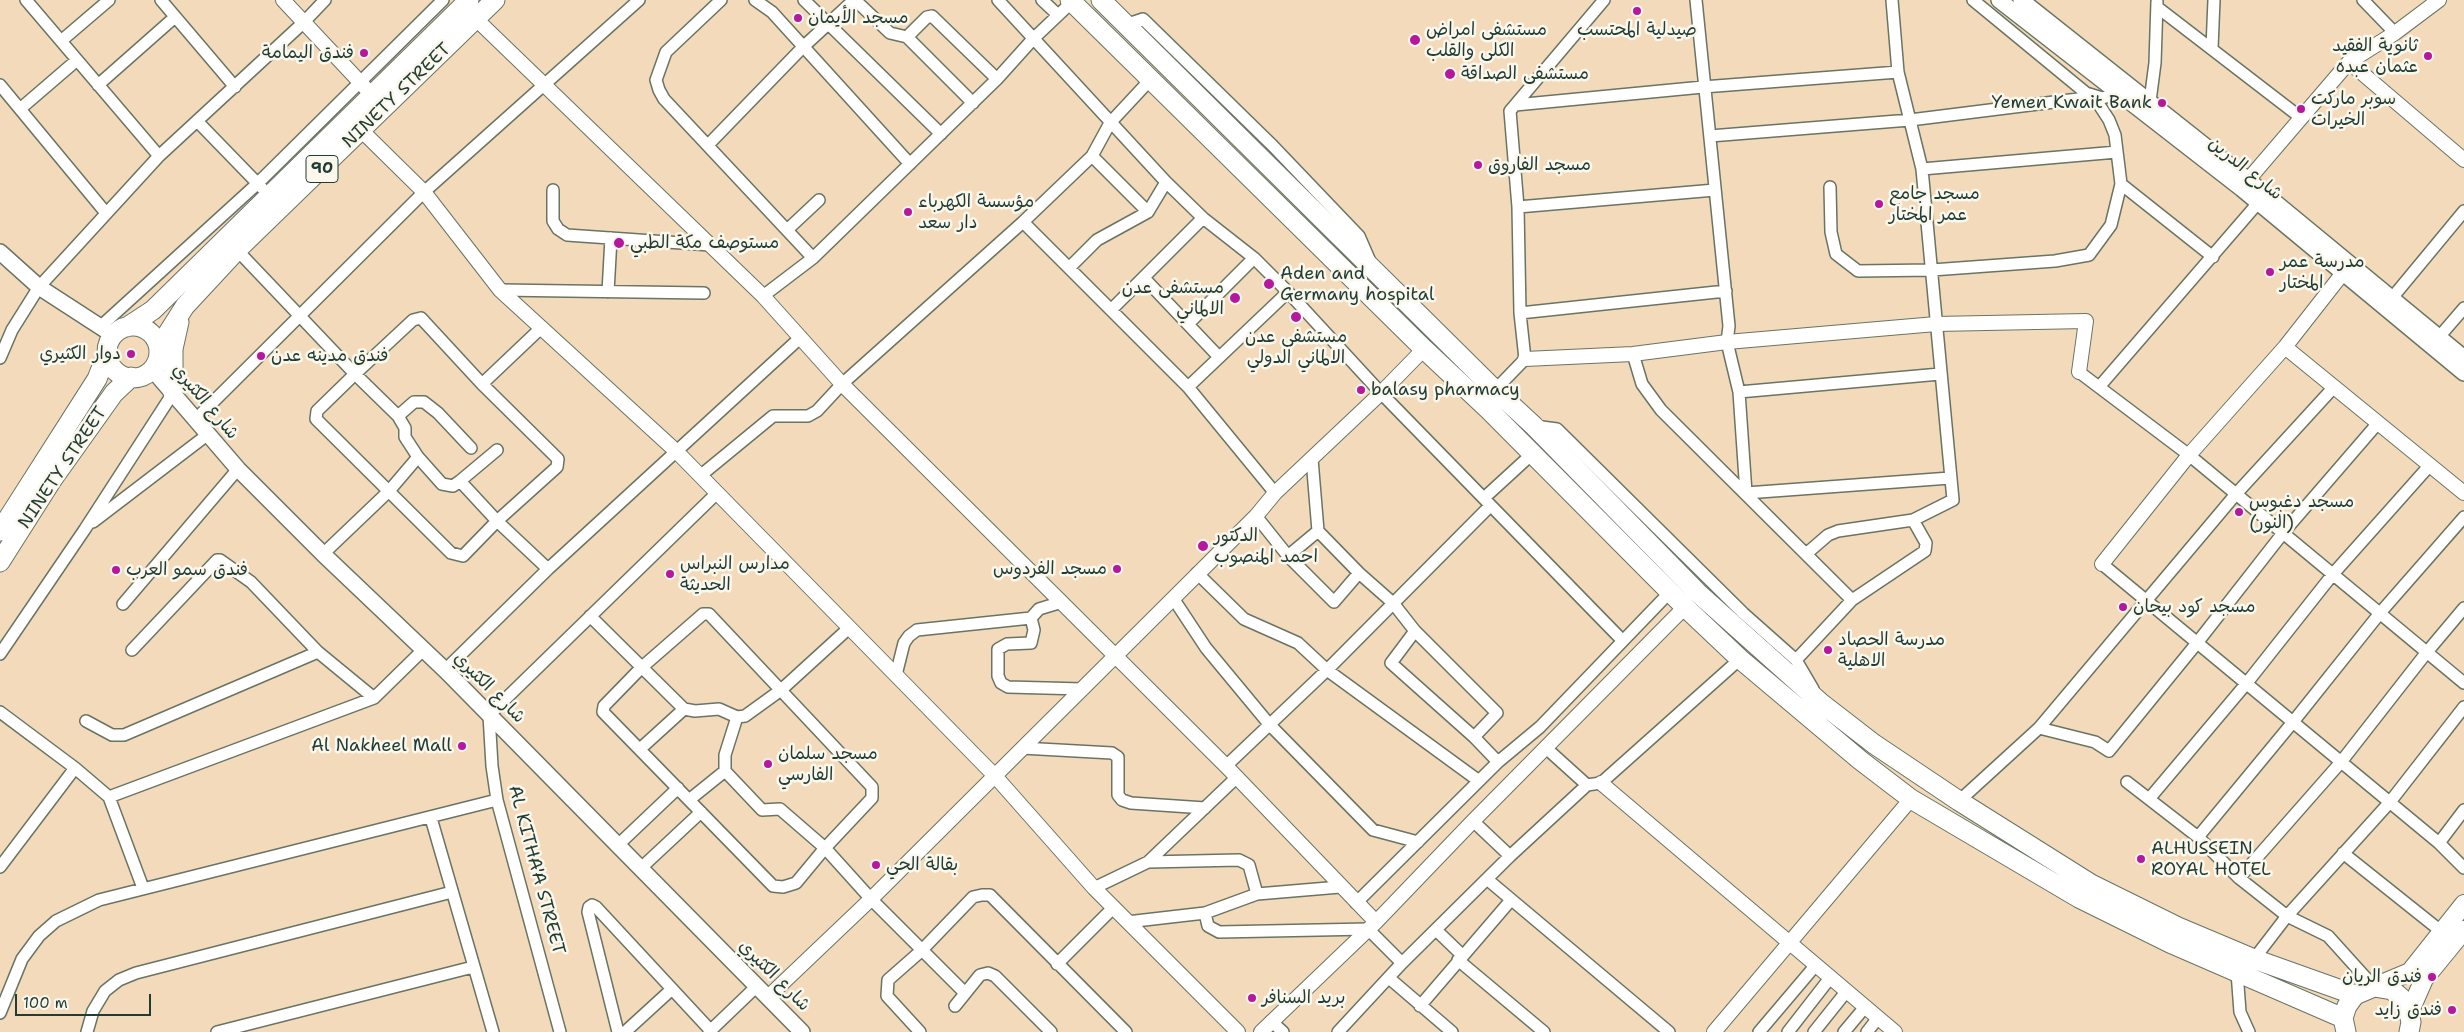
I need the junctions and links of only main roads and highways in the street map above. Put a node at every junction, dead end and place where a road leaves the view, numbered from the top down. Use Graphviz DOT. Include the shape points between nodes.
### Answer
graph roads {
  1 [pos="469,0"];
  2 [pos="495,0"];
  3 [pos="1100,0"];
  4 [pos="1999,0"];
  5 [pos="2021,0"];
  6 [pos="1071,1"];
  7 [pos="365,90"];
  8 [pos="387,107"];
  9 [pos="2245,184"];
  10 [pos="0,252"];
  11 [pos="2347,269"];
  12 [pos="185,306"];
  13 [pos="112,335"];
  14 [pos="159,347"];
  15 [pos="2464,358"];
  16 [pos="152,369"];
  17 [pos="2464,373"];
  18 [pos="131,377"];
  19 [pos="173,393"];
  20 [pos="0,531"];
  21 [pos="0,562"];
  22 [pos="1764,666"];
  23 [pos="2464,904"];
  24 [pos="2457,936"];
  25 [pos="2374,987"];
  26 [pos="2355,995"];
  27 [pos="2411,1024"];
  28 [pos="2344,1028"];
  29 [pos="802,1032"];
  1 -- 7 [label="highway, NINETY STREET / 90"];
  2 -- 8 [label="highway, NINETY STREET / 90"];
  3 -- 22 [label="highway" via="1534,426 1698,593"];
  4 -- 9 [label="main road, شارع الدرين" via="2118,94"];
  5 -- 9 [label="main road, شارع الدرين" via="2150,101"];
  6 -- 22 [label="highway" via="1685,607 1740,659"];
  7 -- 8 [label="highway"];
  7 -- 13 [label="highway, NINETY STREET / 90" via="264,189 153,310"];
  8 -- 12 [label="highway, NINETY STREET / 90" via="237,250"];
  9 -- 11 [label="main road, شارع الدرين"];
  9 -- 11 [label="main road, شارع الدرين" via="2258,203"];
  10 -- 13 [label="main road" via="39,287"];
  11 -- 15 [label="main road, شارع الدرين" via="2392,298"];
  11 -- 17 [label="main road, شارع الدرين"];
  12 -- 14 [label="highway, NINETY STREET / 90"];
  12 -- 19 [label="highway" via="173,349"];
  13 -- 14 [label="highway" via="134,326 153,335"];
  13 -- 18 [label="highway" via="114,368"];
  13 -- 20 [label="highway, NINETY STREET" via="97,379"];
  14 -- 16 [label="highway" via="158,359"];
  16 -- 18 [label="highway" via="142,376"];
  16 -- 19 [label="main road, شارع الكثيري"];
  18 -- 21 [label="highway, NINETY STREET" via="114,393 52,480"];
  19 -- 29 [label="main road, شارع الكثيري" via="238,469 445,670"];
  22 -- 26 [label="highway" via="1959,801 2091,884 2178,927 2254,959"];
  22 -- 28 [label="highway" via="1860,760 1911,799 2080,898 2236,972"];
  23 -- 24 [label="main road"];
  24 -- 25 [label="main road" via="2410,972"];
  24 -- 27 [label="main road" via="2424,978"];
  25 -- 26 [label="highway"];
  25 -- 27 [label="highway" via="2400,996"];
  26 -- 28 [label="highway" via="2347,1006"];
}
